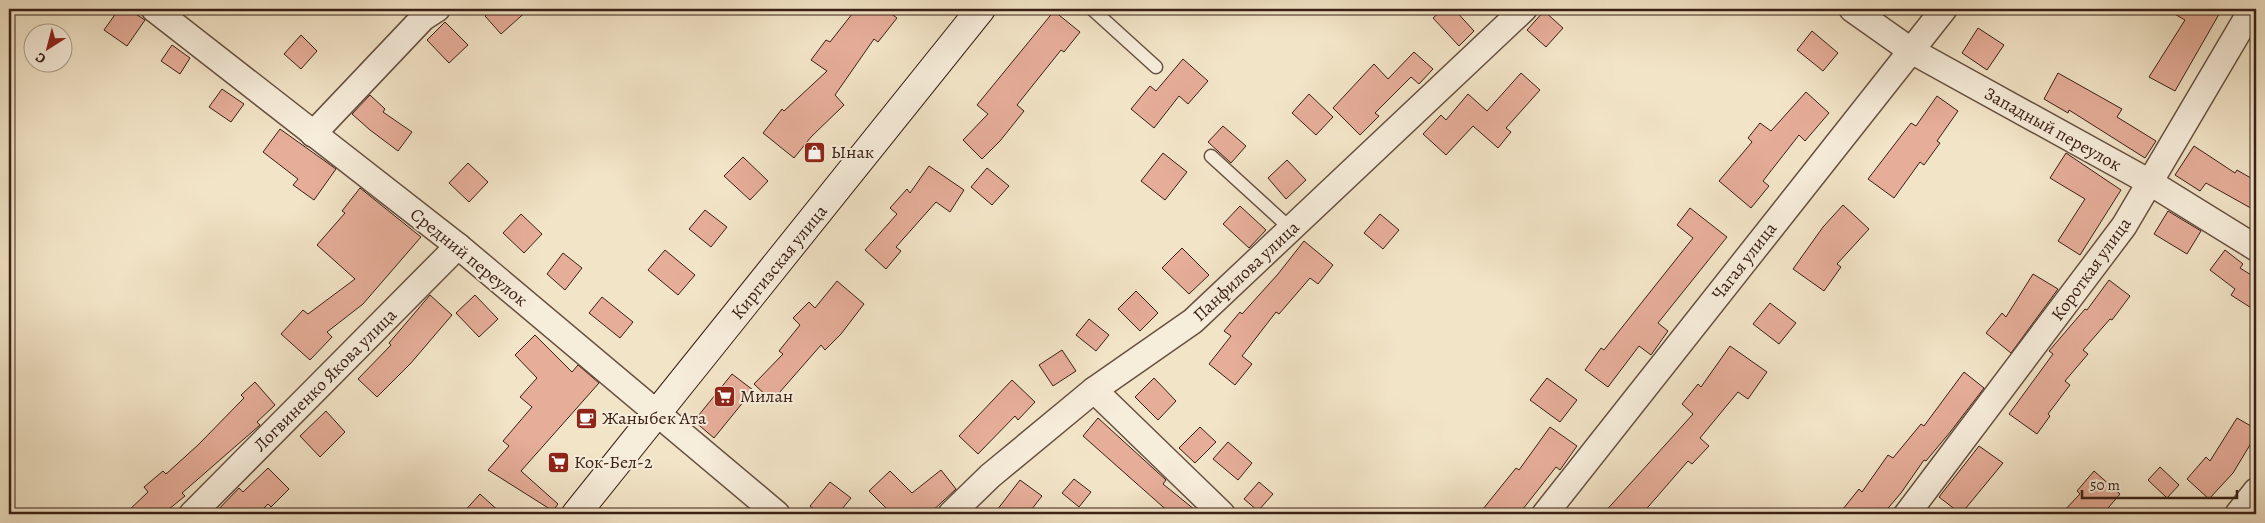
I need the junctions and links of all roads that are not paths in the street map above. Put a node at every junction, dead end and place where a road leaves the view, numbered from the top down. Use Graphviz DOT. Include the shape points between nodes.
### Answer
graph roads {
  1 [pos="154,9"];
  2 [pos="437,9"];
  3 [pos="981,9"];
  4 [pos="1092,9"];
  5 [pos="1524,9"];
  6 [pos="1852,9"];
  7 [pos="1944,9"];
  8 [pos="2252,9"];
  9 [pos="1910,50"];
  10 [pos="1156,67"];
  11 [pos="313,134"];
  12 [pos="1211,156"];
  13 [pos="2152,183"];
  14 [pos="1291,229"];
  15 [pos="458,246"];
  16 [pos="2256,248"];
  17 [pos="1094,390"];
  18 [pos="658,412"];
  19 [pos="2256,491"];
  20 [pos="192,514"];
  21 [pos="576,514"];
  22 [pos="777,514"];
  23 [pos="951,514"];
  24 [pos="1222,514"];
  25 [pos="1546,514"];
  26 [pos="1907,514"];
  27 [pos="2238,514"];
  1 -- 11 [label="street, Средний переулок"];
  2 -- 11 [label="street" via="423,18"];
  3 -- 18 [label="main road, Киргизская улица"];
  4 -- 10 [label="lane"];
  5 -- 14 [label="street, Панфилова улица"];
  6 -- 9 [label="street, Западный переулок"];
  7 -- 9 [label="street, Чагая улица"];
  8 -- 13 [label="street, Короткая улица"];
  9 -- 13 [label="street, Западный переулок"];
  9 -- 25 [label="street, Чагая улица"];
  11 -- 15 [label="street, Средний переулок"];
  12 -- 14 [label="lane"];
  13 -- 16 [label="street, Западный переулок"];
  13 -- 26 [label="street, Короткая улица" via="2124,226"];
  14 -- 17 [label="street, Панфилова улица" via="1194,321"];
  15 -- 18 [label="street, Средний переулок"];
  15 -- 20 [label="street, Логвиненко Якова улица"];
  17 -- 23 [label="street, Панфилова улица" via="990,476"];
  17 -- 24 [label="street"];
  18 -- 21 [label="main road, Киргизская улица"];
  18 -- 22 [label="street, Средний переулок"];
  19 -- 27 [label="street"];
}
